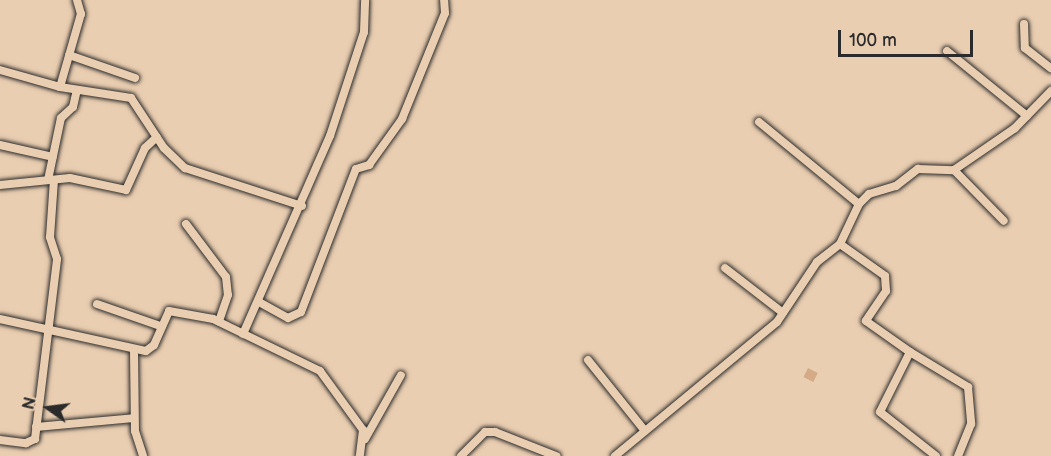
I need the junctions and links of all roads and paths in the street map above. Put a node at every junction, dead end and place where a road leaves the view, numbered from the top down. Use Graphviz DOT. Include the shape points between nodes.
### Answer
graph roads {
  1 [pos="77,0"];
  2 [pos="365,0"];
  3 [pos="444,0"];
  4 [pos="1024,24"];
  5 [pos="947,51"];
  6 [pos="69,56"];
  7 [pos="1051,68"];
  8 [pos="0,70"];
  9 [pos="135,78"];
  10 [pos="60,87"];
  11 [pos="77,90"];
  12 [pos="1051,92"];
  13 [pos="1027,116"];
  14 [pos="759,122"];
  15 [pos="157,137"];
  16 [pos="0,145"];
  17 [pos="53,157"];
  18 [pos="954,170"];
  19 [pos="51,180"];
  20 [pos="0,185"];
  21 [pos="859,204"];
  22 [pos="302,206"];
  23 [pos="1004,221"];
  24 [pos="186,224"];
  25 [pos="840,244"];
  26 [pos="725,268"];
  27 [pos="260,302"];
  28 [pos="97,304"];
  29 [pos="783,313"];
  30 [pos="0,319"];
  31 [pos="219,321"];
  32 [pos="160,326"];
  33 [pos="47,327"];
  34 [pos="243,334"];
  35 [pos="134,351"];
  36 [pos="910,352"];
  37 [pos="588,360"];
  38 [pos="401,375"];
  39 [pos="134,418"];
  40 [pos="36,427"];
  41 [pos="645,431"];
  42 [pos="365,439"];
  43 [pos="0,440"];
  44 [pos="143,456"];
  45 [pos="360,456"];
  46 [pos="461,456"];
  47 [pos="556,456"];
  48 [pos="615,456"];
  49 [pos="936,456"];
  50 [pos="958,456"];
  1 -- 6 [label="street" via="81,14"];
  2 -- 22 [label="street" via="364,32"];
  3 -- 27 [label="street" via="445,13 402,119 369,165 356,169 301,312 288,318"];
  4 -- 7 [label="street" via="1025,48"];
  5 -- 13 [label="street"];
  6 -- 9 [label="street"];
  6 -- 10 [label="street"];
  8 -- 10 [label="street"];
  10 -- 11 [label="street"];
  11 -- 15 [label="street" via="131,98"];
  11 -- 17 [label="street" via="73,107 62,114"];
  12 -- 13 [label="street"];
  13 -- 18 [label="street"];
  14 -- 21 [label="street"];
  15 -- 19 [label="street" via="145,148 126,190 70,178"];
  15 -- 22 [label="street" via="184,168"];
  16 -- 17 [label="street"];
  17 -- 19 [label="street"];
  18 -- 21 [label="street" via="918,168"];
  18 -- 23 [label="street"];
  19 -- 20 [label="street"];
  19 -- 33 [label="street" via="50,237 57,259"];
  21 -- 25 [label="street"];
  22 -- 27 [label="street"];
  24 -- 31 [label="street" via="226,277 228,295"];
  25 -- 29 [label="street" via="811,269"];
  25 -- 36 [label="street" via="885,276 886,291 866,321"];
  26 -- 29 [label="street"];
  27 -- 34 [label="street"];
  28 -- 32 [label="street"];
  29 -- 41 [label="street" via="677,409"];
  30 -- 33 [label="street"];
  31 -- 32 [label="street" via="173,310 165,314"];
  31 -- 34 [label="street"];
  32 -- 35 [label="street" via="150,350"];
  33 -- 35 [label="street"];
  33 -- 40 [label="street"];
  34 -- 42 [label="street" via="320,371 348,415 359,423"];
  35 -- 39 [label="street"];
  36 -- 49 [label="street" via="879,410"];
  36 -- 50 [label="street" via="968,387 971,424"];
  37 -- 41 [label="street"];
  38 -- 42 [label="street"];
  39 -- 40 [label="street"];
  39 -- 44 [label="street" via="136,440"];
  40 -- 43 [label="street" via="32,443"];
  41 -- 48 [label="street"];
  42 -- 45 [label="street"];
  46 -- 47 [label="street" via="485,432 495,432"];
}
